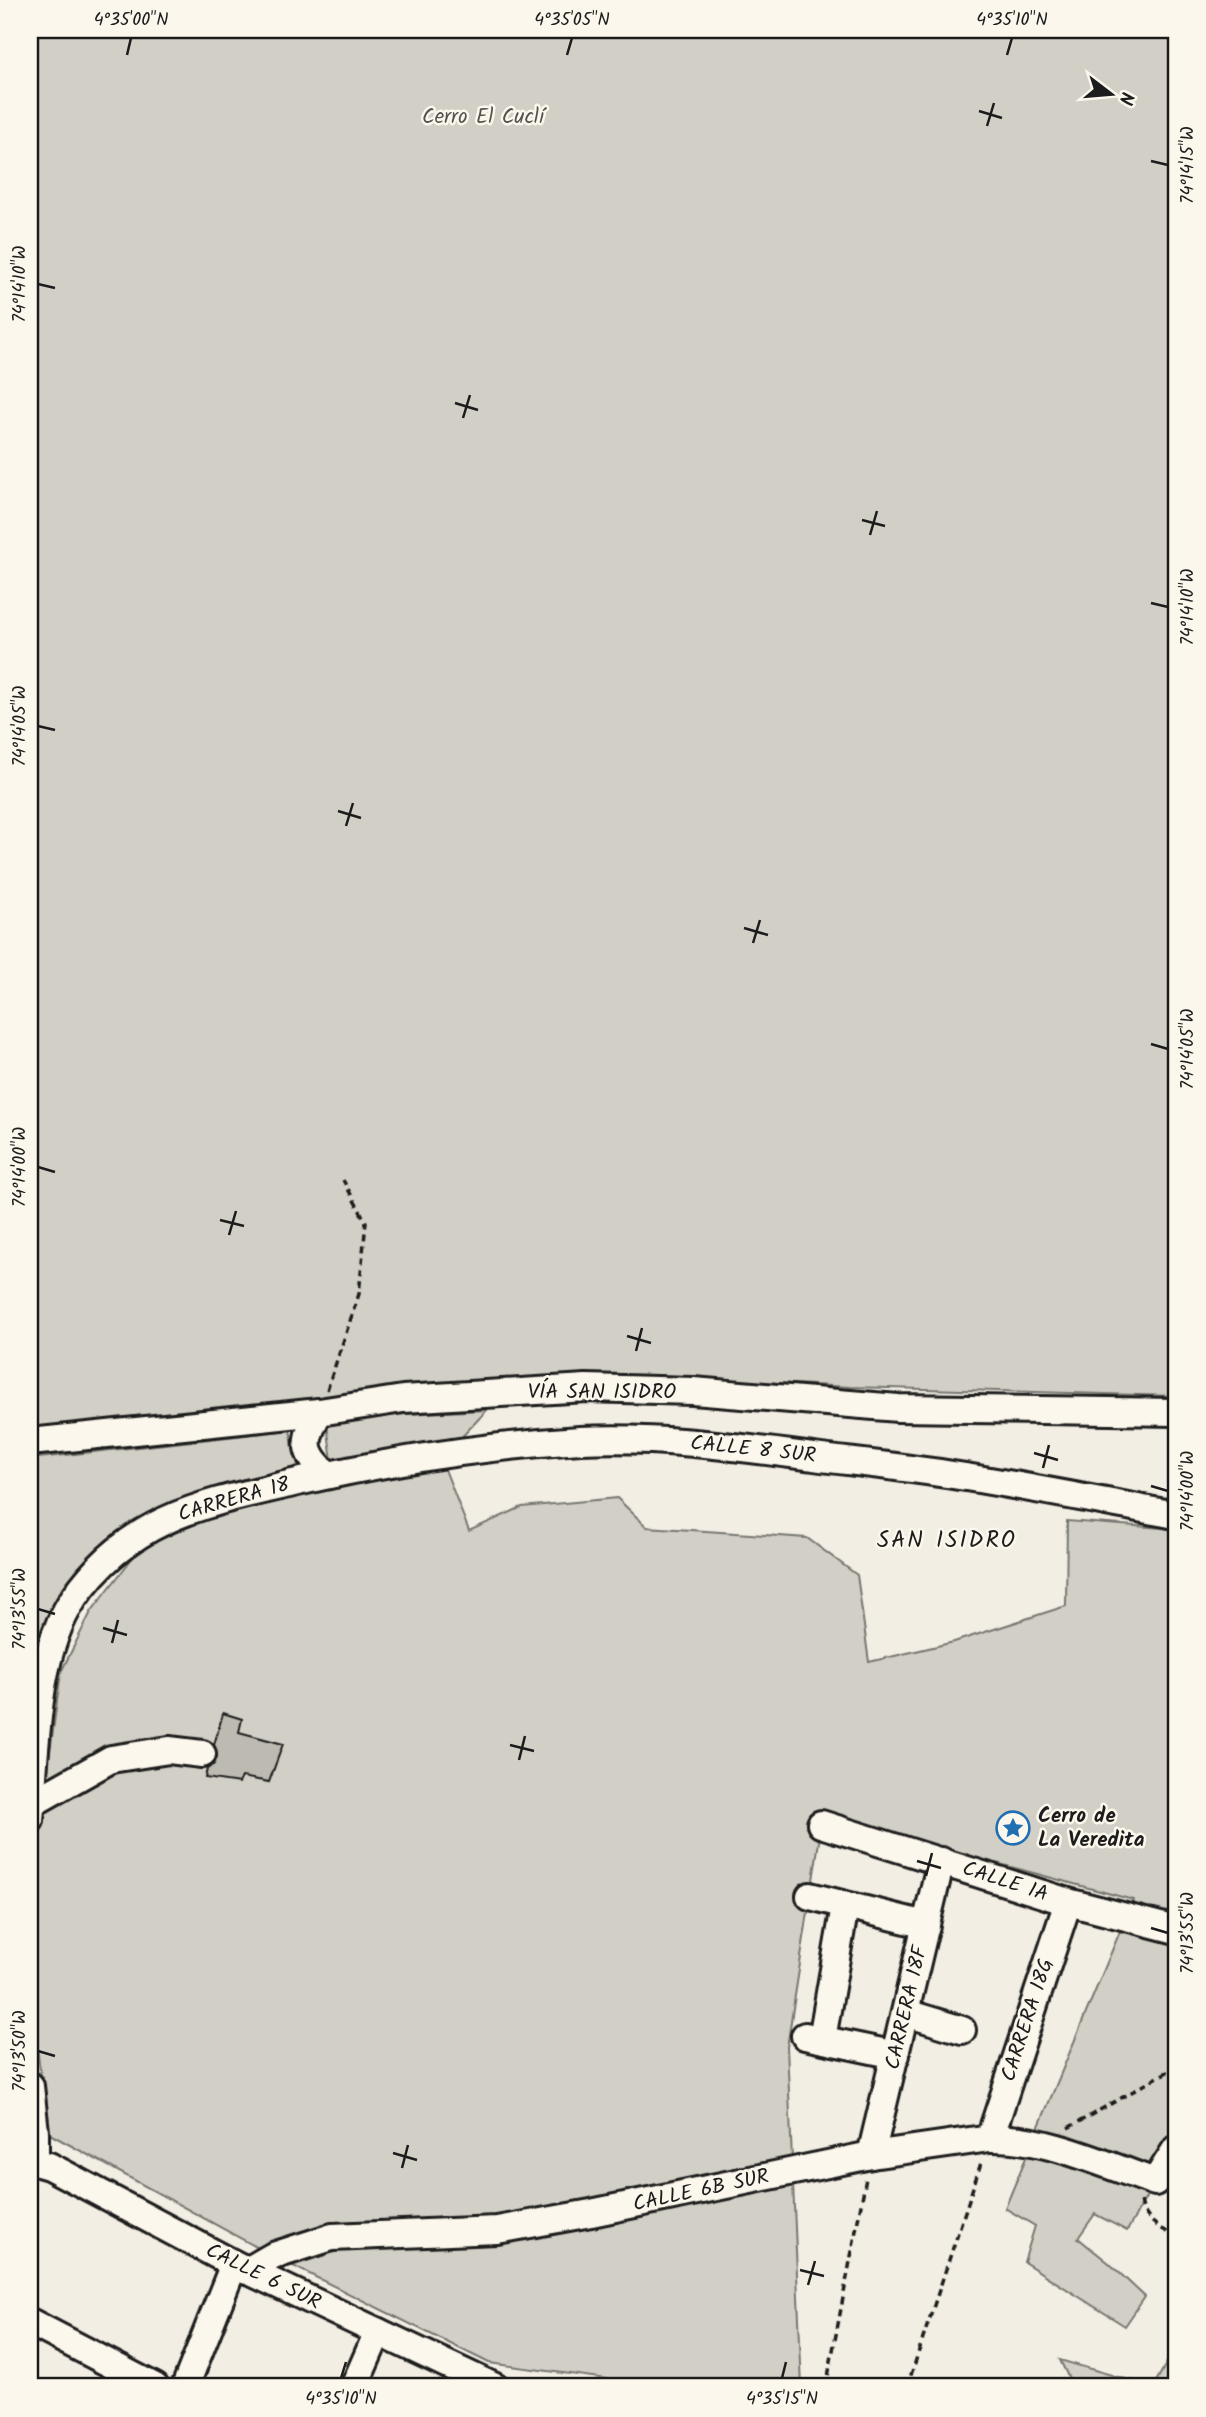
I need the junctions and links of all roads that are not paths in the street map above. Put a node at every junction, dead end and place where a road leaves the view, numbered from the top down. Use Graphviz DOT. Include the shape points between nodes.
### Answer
graph roads {
  1 [pos="319,1412"];
  2 [pos="1176,1412"];
  3 [pos="30,1443"];
  4 [pos="328,1475"];
  5 [pos="1176,1516"];
  6 [pos="202,1754"];
  7 [pos="30,1812"];
  8 [pos="821,1824"];
  9 [pos="941,1861"];
  10 [pos="810,1896"];
  11 [pos="1068,1902"];
  12 [pos="845,1906"];
  13 [pos="926,1925"];
  14 [pos="1176,1930"];
  15 [pos="906,2013"];
  16 [pos="962,2030"];
  17 [pos="896,2055"];
  18 [pos="30,2086"];
  19 [pos="990,2138"];
  20 [pos="1176,2149"];
  21 [pos="871,2155"];
  22 [pos="32,2164"];
  23 [pos="240,2268"];
  24 [pos="30,2322"];
  25 [pos="378,2332"];
  26 [pos="155,2387"];
  27 [pos="185,2387"];
  28 [pos="354,2387"];
  29 [pos="495,2387"];
  1 -- 2 [label="street, VÍA SAN ISIDRO" via="403,1399 586,1388 693,1391 898,1408"];
  1 -- 3 [label="street, VÍA SAN ISIDRO"];
  1 -- 4 [label="street, CARRERA 18" via="307,1449"];
  4 -- 5 [label="street, CALLE 8 SUR" via="394,1460 582,1440 703,1443 958,1476"];
  4 -- 7 [label="street, CARRERA 18" via="201,1505 145,1529 102,1563 72,1601 55,1637 34,1744"];
  6 -- 7 [label="street" via="169,1750 111,1759"];
  8 -- 9 [label="street, CALLE 1A"];
  9 -- 11 [label="street, CALLE 1A"];
  9 -- 13 [label="street, CARRERA 18F"];
  10 -- 12 [label="street"];
  11 -- 14 [label="street, CALLE 1A"];
  11 -- 19 [label="street, CARRERA 18G"];
  12 -- 13 [label="street"];
  12 -- 17 [label="street" via="813,2037"];
  13 -- 15 [label="street, CARRERA 18F"];
  15 -- 16 [label="street"];
  15 -- 17 [label="street, CARRERA 18F"];
  17 -- 21 [label="street, CARRERA 18F"];
  18 -- 22 [label="street" via="35,2132"];
  19 -- 20 [label="street, CALLE 6B SUR" via="1040,2144 1155,2182"];
  19 -- 21 [label="street, CALLE 6B SUR"];
  21 -- 23 [label="street, CALLE 6B SUR" via="497,2230 332,2237"];
  22 -- 23 [label="street, CALLE 6 SUR" via="49,2166"];
  23 -- 25 [label="street, CALLE 6 SUR"];
  23 -- 27 [label="street"];
  24 -- 26 [label="street"];
  25 -- 28 [label="street"];
  25 -- 29 [label="street, CALLE 6 SUR"];
}
